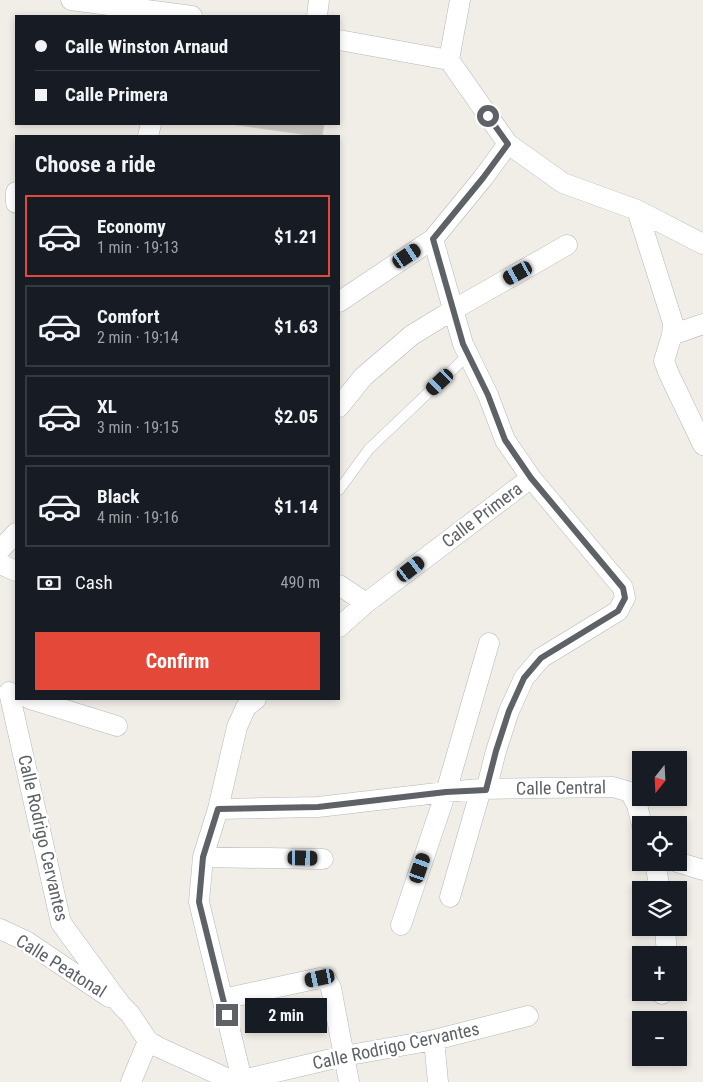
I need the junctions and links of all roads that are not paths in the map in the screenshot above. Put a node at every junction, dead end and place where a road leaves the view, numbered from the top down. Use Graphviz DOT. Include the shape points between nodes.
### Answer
graph roads {
  1 [pos="71,0"];
  2 [pos="319,0"];
  3 [pos="460,0"];
  4 [pos="163,9"];
  5 [pos="188,15"];
  6 [pos="317,15"];
  7 [pos="340,40"];
  8 [pos="449,60"];
  9 [pos="508,144"];
  10 [pos="637,210"];
  11 [pos="433,239"];
  12 [pos="703,244"];
  13 [pos="567,245"];
  14 [pos="340,301"];
  15 [pos="453,310"];
  16 [pos="703,324"];
  17 [pos="672,336"];
  18 [pos="468,355"];
  19 [pos="340,406"];
  20 [pos="703,446"];
  21 [pos="531,478"];
  22 [pos="340,489"];
  23 [pos="15,534"];
  24 [pos="0,550"];
  25 [pos="0,564"];
  26 [pos="15,571"];
  27 [pos="340,586"];
  28 [pos="366,603"];
  29 [pos="340,626"];
  30 [pos="489,643"];
  31 [pos="8,692"];
  32 [pos="33,700"];
  33 [pos="255,700"];
  34 [pos="118,726"];
  35 [pos="483,790"];
  36 [pos="446,792"];
  37 [pos="218,809"];
  38 [pos="640,816"];
  39 [pos="203,857"];
  40 [pos="323,859"];
  41 [pos="687,865"];
  42 [pos="703,870"];
  43 [pos="450,897"];
  44 [pos="401,925"];
  45 [pos="0,929"];
  46 [pos="223,999"];
  47 [pos="121,1004"];
  48 [pos="528,1016"];
  49 [pos="434,1040"];
  50 [pos="148,1041"];
  51 [pos="344,1056"];
  52 [pos="235,1081"];
  53 [pos="131,1082"];
  54 [pos="349,1082"];
  55 [pos="438,1082"];
  1 -- 4 [label="street"];
  2 -- 6 [label="street"];
  3 -- 8 [label="street"];
  4 -- 5 [label="street"];
  7 -- 8 [label="street"];
  8 -- 9 [label="street"];
  9 -- 10 [label="street" via="563,183"];
  9 -- 11 [label="street"];
  10 -- 12 [label="street"];
  10 -- 17 [label="street" via="673,323"];
  11 -- 14 [label="street"];
  11 -- 15 [label="street"];
  13 -- 15 [label="street"];
  15 -- 18 [label="street"];
  15 -- 19 [label="street" via="412,335 363,377"];
  16 -- 17 [label="street"];
  17 -- 20 [label="street" via="664,361"];
  18 -- 21 [label="street" via="505,440"];
  18 -- 22 [label="lane" via="369,449"];
  21 -- 28 [label="street, Calle Primera"];
  21 -- 35 [label="street" via="623,588 625,598 618,611 541,658 524,678 509,711"];
  23 -- 24 [label="street"];
  25 -- 26 [label="street"];
  27 -- 28 [label="street"];
  28 -- 29 [label="street, Calle Primera"];
  30 -- 36 [label="street"];
  31 -- 47 [label="street, Calle Rodrigo Cervantes" via="61,923"];
  32 -- 34 [label="street"];
  33 -- 37 [label="street" via="246,707 237,727"];
  35 -- 36 [label="street, Calle Central"];
  35 -- 38 [label="street, Calle Central" via="613,787 630,792"];
  35 -- 43 [label="street"];
  36 -- 37 [label="street, Calle Central" via="318,807"];
  36 -- 44 [label="street"];
  37 -- 39 [label="street"];
  39 -- 40 [label="street"];
  39 -- 46 [label="street" via="199,902"];
  41 -- 42 [label="street"];
  45 -- 47 [label="street, Calle Peatonal" via="26,941"];
  46 -- 51 [label="street" via="326,979 331,988"];
  46 -- 52 [label="street"];
  47 -- 50 [label="street, Calle Rodrigo Cervantes"];
  48 -- 49 [label="street, Calle Rodrigo Cervantes"];
  49 -- 51 [label="street, Calle Rodrigo Cervantes"];
  49 -- 55 [label="street"];
  50 -- 52 [label="street, Calle Rodrigo Cervantes"];
  50 -- 53 [label="street"];
  51 -- 52 [label="street, Calle Rodrigo Cervantes"];
  51 -- 54 [label="street"];
}
